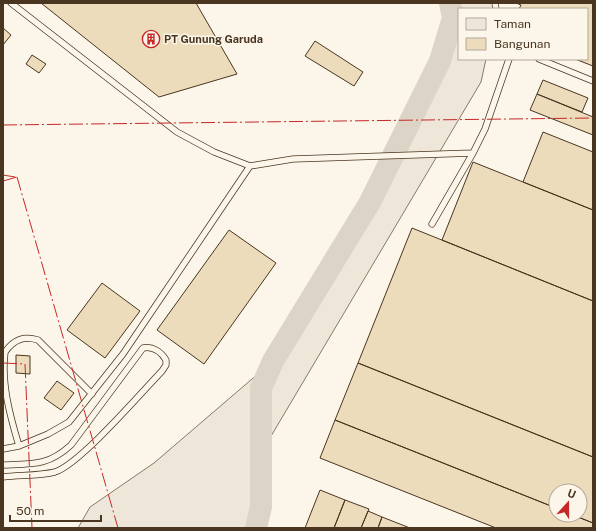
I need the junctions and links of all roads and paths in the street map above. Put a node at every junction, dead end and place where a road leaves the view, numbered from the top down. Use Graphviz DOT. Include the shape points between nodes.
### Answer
graph roads {
  1 [pos="11,3"];
  2 [pos="509,60"];
  3 [pos="541,60"];
  4 [pos="593,81"];
  5 [pos="473,153"];
  6 [pos="250,166"];
  7 [pos="432,224"];
  8 [pos="92,394"];
  9 [pos="19,446"];
  10 [pos="3,449"];
  11 [pos="3,465"];
  12 [pos="3,477"];
  1 -- 6 [label="lane" via="177,132 214,152"];
  2 -- 5 [label="lane" via="485,129"];
  3 -- 4 [label="lane"];
  5 -- 6 [label="lane" via="293,159"];
  5 -- 7 [label="lane"];
  6 -- 8 [label="lane" via="123,354"];
  8 -- 9 [label="lane" via="69,422"];
  8 -- 9 [label="lane" via="38,340 27,337 16,340 5,352 4,380"];
  9 -- 10 [label="lane"];
  11 -- 12 [label="lane" via="46,462 58,457 71,445 143,348 158,351 166,360 162,371 83,453 67,466 56,472"];
}
